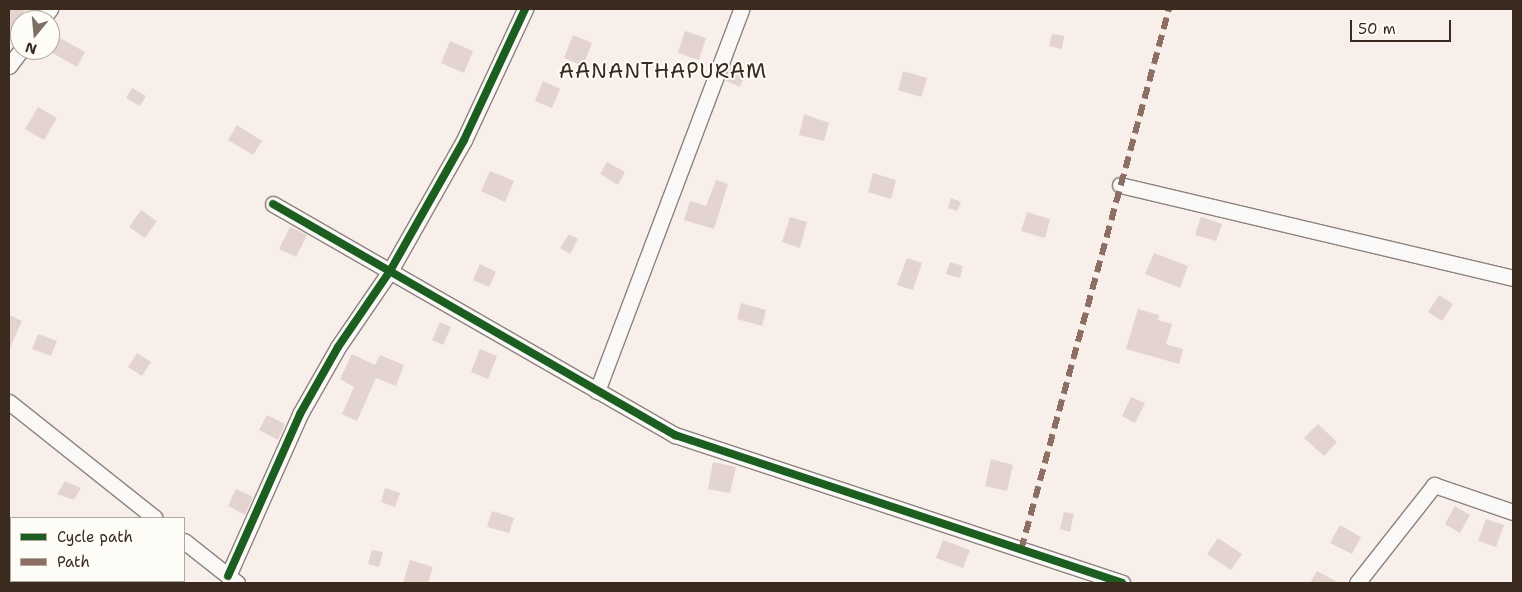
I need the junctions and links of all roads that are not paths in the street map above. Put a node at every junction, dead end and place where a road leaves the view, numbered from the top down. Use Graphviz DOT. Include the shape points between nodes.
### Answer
graph roads {
  1 [pos="524,9"];
  2 [pos="740,9"];
  3 [pos="1120,185"];
  4 [pos="273,204"];
  5 [pos="390,271"];
  6 [pos="1513,278"];
  7 [pos="597,391"];
  8 [pos="9,402"];
  9 [pos="1513,512"];
  10 [pos="154,517"];
  11 [pos="185,542"];
  12 [pos="233,580"];
  13 [pos="1122,583"];
  14 [pos="1357,583"];
  1 -- 5 [label="street" via="464,140"];
  2 -- 7 [label="street"];
  3 -- 6 [label="street"];
  4 -- 5 [label="street"];
  5 -- 7 [label="street"];
  5 -- 12 [label="street" via="338,347 300,414"];
  7 -- 13 [label="street" via="675,435"];
  8 -- 10 [label="street"];
  9 -- 14 [label="street" via="1434,484"];
  11 -- 12 [label="street"];
}
